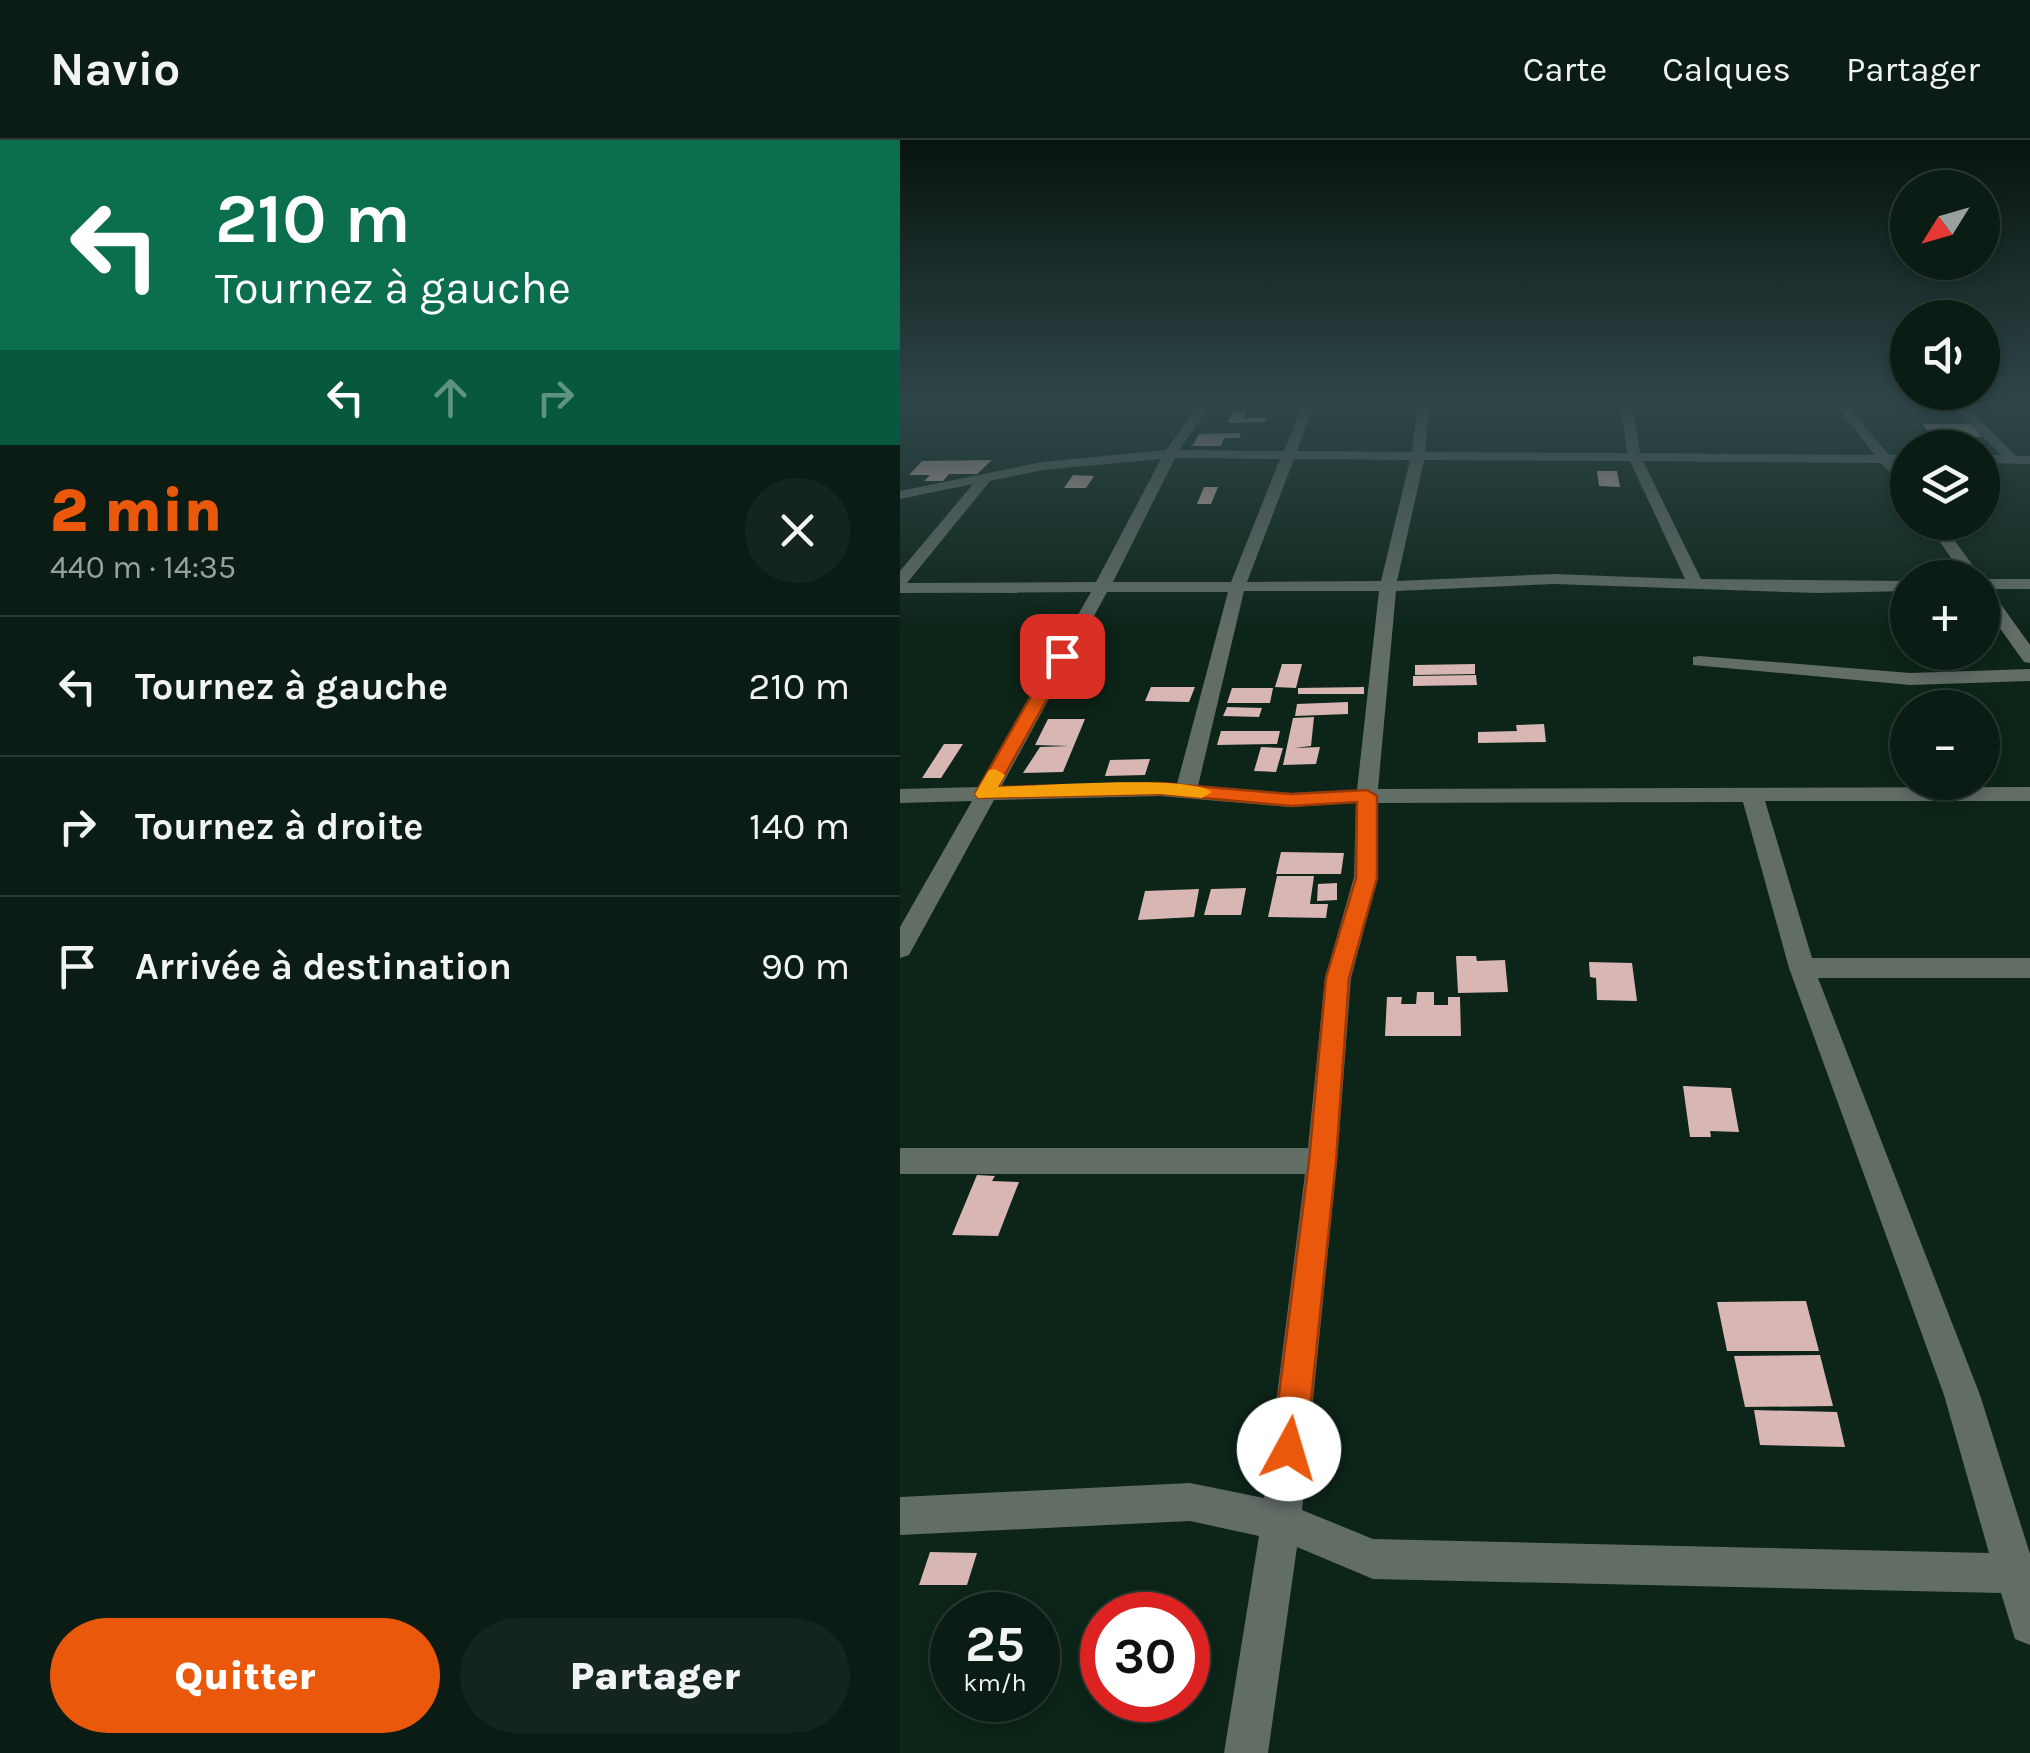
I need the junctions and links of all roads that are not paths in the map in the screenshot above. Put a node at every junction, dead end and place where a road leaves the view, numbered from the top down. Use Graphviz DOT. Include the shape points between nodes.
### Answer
graph roads {
  1 [pos="970,480"];
  2 [pos="983,480"];
  3 [pos="1157,480"];
  4 [pos="1277,480"];
  5 [pos="1412,480"];
  6 [pos="1646,480"];
  7 [pos="900,495"];
  8 [pos="900,584"];
  9 [pos="2030,584"];
  10 [pos="1696,585"];
  11 [pos="1388,586"];
  12 [pos="1890,586"];
  13 [pos="2000,586"];
  14 [pos="1237,587"];
  15 [pos="1102,588"];
  16 [pos="2000,614"];
  17 [pos="2030,658"];
  18 [pos="1699,661"];
  19 [pos="2030,675"];
  20 [pos="1186,791"];
  21 [pos="984,794"];
  22 [pos="2030,794"];
  23 [pos="1752,795"];
  24 [pos="900,796"];
  25 [pos="1367,796"];
  26 [pos="900,949"];
  27 [pos="1802,968"];
  28 [pos="2030,968"];
  29 [pos="900,1161"];
  30 [pos="1322,1161"];
  31 [pos="900,1516"];
  32 [pos="1281,1521"];
  33 [pos="2022,1574"];
  34 [pos="2030,1624"];
  35 [pos="1246,1753"];
  1 -- 7 [label="street"];
  2 -- 8 [label="street"];
  3 -- 15 [label="street"];
  4 -- 14 [label="street"];
  5 -- 11 [label="street"];
  6 -- 10 [label="street"];
  8 -- 15 [label="street"];
  9 -- 13 [label="street"];
  10 -- 11 [label="street" via="1554,579"];
  10 -- 12 [label="street"];
  11 -- 14 [label="street"];
  11 -- 25 [label="street"];
  14 -- 15 [label="street"];
  14 -- 20 [label="street"];
  15 -- 21 [label="street"];
  16 -- 17 [label="street"];
  18 -- 19 [label="street" via="1910,678"];
  20 -- 21 [label="street"];
  20 -- 25 [label="street" via="1291,800"];
  21 -- 24 [label="street"];
  21 -- 26 [label="street"];
  22 -- 23 [label="street"];
  23 -- 25 [label="street"];
  23 -- 27 [label="street"];
  25 -- 30 [label="street" via="1366,878 1338,978"];
  27 -- 28 [label="street"];
  27 -- 33 [label="street"];
  29 -- 30 [label="street"];
  30 -- 32 [label="street"];
  31 -- 32 [label="street" via="1190,1502"];
  32 -- 33 [label="street" via="1373,1559"];
  32 -- 35 [label="street"];
  33 -- 34 [label="street"];
}
